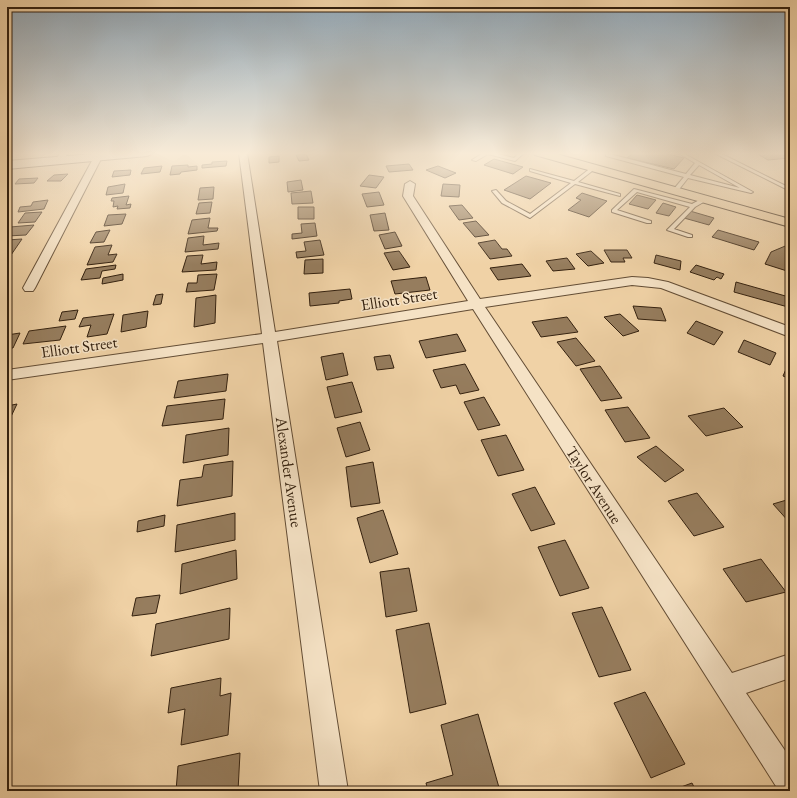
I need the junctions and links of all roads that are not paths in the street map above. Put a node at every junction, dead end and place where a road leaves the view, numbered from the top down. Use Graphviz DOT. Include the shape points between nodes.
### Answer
graph roads {
  1 [pos="80,190"];
  2 [pos="248,190"];
  3 [pos="409,190"];
  4 [pos="564,190"];
  5 [pos="601,190"];
  6 [pos="636,190"];
  7 [pos="637,190"];
  8 [pos="744,190"];
  9 [pos="748,190"];
  10 [pos="494,191"];
  11 [pos="675,191"];
  12 [pos="618,195"];
  13 [pos="705,199"];
  14 [pos="693,206"];
  15 [pos="649,222"];
  16 [pos="790,223"];
  17 [pos="690,236"];
  18 [pos="29,288"];
  19 [pos="476,304"];
  20 [pos="790,332"];
  21 [pos="269,337"];
  22 [pos="7,375"];
  23 [pos="790,666"];
  24 [pos="727,687"];
  25 [pos="790,783"];
  26 [pos="334,791"];
  1 -- 18 [label="street"];
  2 -- 21 [label="street, Alexander Avenue"];
  3 -- 19 [label="street, Taylor Avenue" via="408,196"];
  4 -- 10 [label="lane" via="530,216 504,202"];
  5 -- 12 [label="lane"];
  6 -- 15 [label="lane" via="614,211"];
  7 -- 14 [label="lane"];
  8 -- 9 [label="lane" via="751,192"];
  11 -- 13 [label="main road"];
  13 -- 14 [label="lane"];
  13 -- 16 [label="main road"];
  14 -- 17 [label="lane" via="670,230"];
  19 -- 20 [label="street, Elliott Street" via="632,281 648,282 664,285"];
  19 -- 21 [label="street, Elliott Street"];
  19 -- 24 [label="street, Taylor Avenue"];
  21 -- 22 [label="street, Elliott Street"];
  21 -- 26 [label="street, Alexander Avenue"];
  23 -- 24 [label="street"];
  24 -- 25 [label="street, Taylor Avenue"];
}
